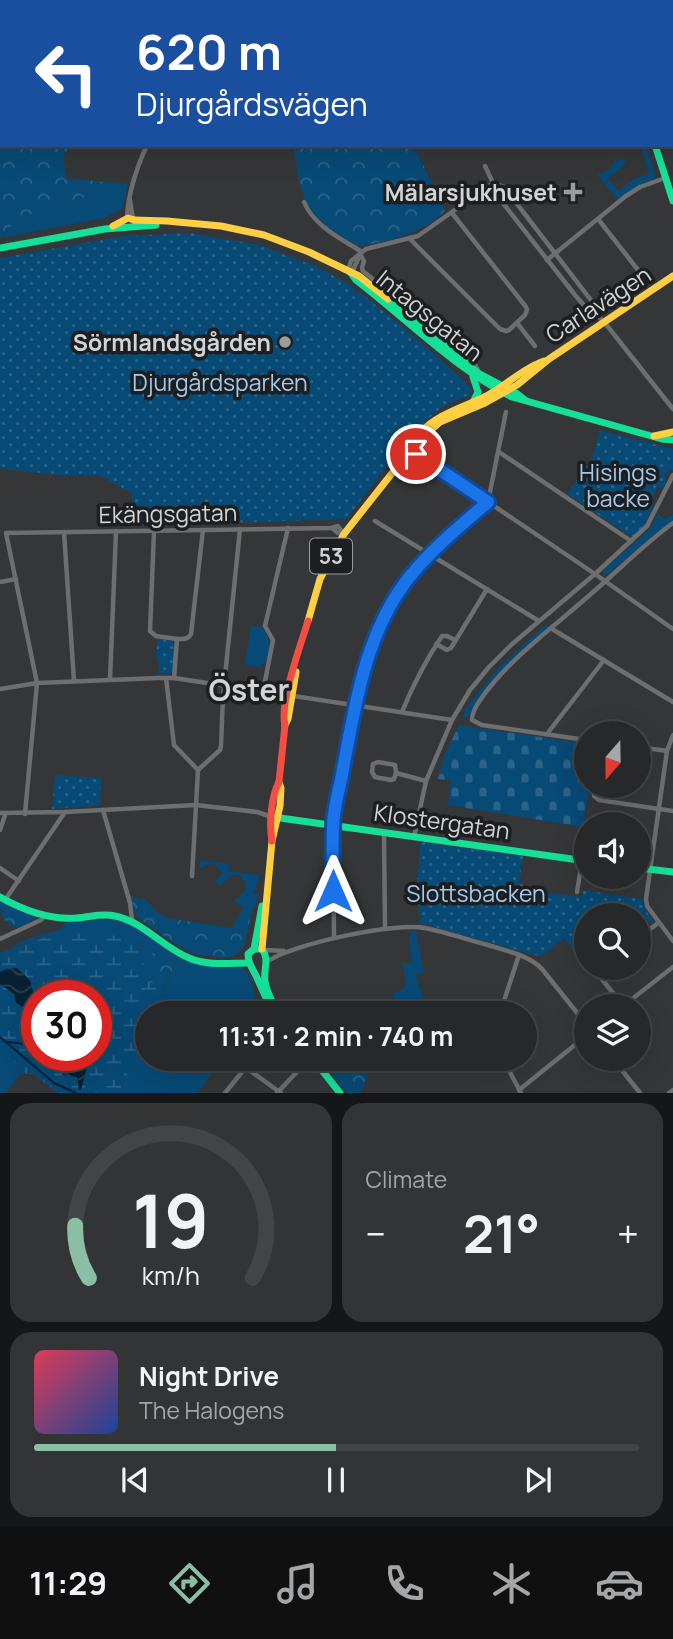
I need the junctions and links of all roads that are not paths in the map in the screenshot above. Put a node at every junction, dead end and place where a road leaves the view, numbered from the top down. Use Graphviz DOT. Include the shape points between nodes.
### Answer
graph roads {
  1 [pos="146,147"];
  2 [pos="656,147"];
  3 [pos="485,166"];
  4 [pos="665,178"];
  5 [pos="493,183"];
  6 [pos="673,201"];
  7 [pos="304,202"];
  8 [pos="452,212"];
  9 [pos="598,219"];
  10 [pos="130,222"];
  11 [pos="410,239"];
  12 [pos="0,248"];
  13 [pos="361,253"];
  14 [pos="555,253"];
  15 [pos="547,260"];
  16 [pos="350,272"];
  17 [pos="642,275"];
  18 [pos="672,278"];
  19 [pos="594,304"];
  20 [pos="587,309"];
  21 [pos="602,320"];
  22 [pos="517,323"];
  23 [pos="535,346"];
  24 [pos="476,375"];
  25 [pos="503,390"];
  26 [pos="470,403"];
  27 [pos="673,409"];
  28 [pos="506,412"];
  29 [pos="673,432"];
  30 [pos="652,436"];
  31 [pos="673,440"];
  32 [pos="410,450"];
  33 [pos="499,452"];
  34 [pos="673,475"];
  35 [pos="488,502"];
  36 [pos="375,521"];
  37 [pos="673,523"];
  38 [pos="288,528"];
  39 [pos="240,529"];
  40 [pos="203,530"];
  41 [pos="116,531"];
  42 [pos="154,531"];
  43 [pos="64,532"];
  44 [pos="344,534"];
  45 [pos="632,541"];
  46 [pos="430,554"];
  47 [pos="595,573"];
  48 [pos="16,579"];
  49 [pos="606,582"];
  50 [pos="0,583"];
  51 [pos="487,589"];
  52 [pos="539,621"];
  53 [pos="672,626"];
  54 [pos="552,629"];
  55 [pos="177,639"];
  56 [pos="455,640"];
  57 [pos="436,644"];
  58 [pos="604,660"];
  59 [pos="166,678"];
  60 [pos="174,678"];
  61 [pos="110,680"];
  62 [pos="74,681"];
  63 [pos="37,683"];
  64 [pos="224,686"];
  65 [pos="0,689"];
  66 [pos="263,692"];
  67 [pos="289,696"];
  68 [pos="673,702"];
  69 [pos="355,706"];
  70 [pos="402,712"];
  71 [pos="452,720"];
  72 [pos="547,734"];
  73 [pos="673,735"];
  74 [pos="574,738"];
  75 [pos="651,749"];
  76 [pos="667,751"];
  77 [pos="198,770"];
  78 [pos="396,774"];
  79 [pos="426,781"];
  80 [pos="596,798"];
  81 [pos="196,805"];
  82 [pos="658,808"];
  83 [pos="103,810"];
  84 [pos="673,811"];
  85 [pos="65,812"];
  86 [pos="2,814"];
  87 [pos="25,814"];
  88 [pos="275,815"];
  89 [pos="333,825"];
  90 [pos="0,831"];
  91 [pos="384,833"];
  92 [pos="414,837"];
  93 [pos="574,860"];
  94 [pos="0,868"];
  95 [pos="651,869"];
  96 [pos="673,872"];
  97 [pos="192,876"];
  98 [pos="19,881"];
  99 [pos="578,889"];
  100 [pos="648,889"];
  101 [pos="577,892"];
  102 [pos="3,899"];
  103 [pos="46,915"];
  104 [pos="132,920"];
  105 [pos="658,923"];
  106 [pos="385,929"];
  107 [pos="651,929"];
  108 [pos="334,938"];
  109 [pos="0,939"];
  110 [pos="673,941"];
  111 [pos="260,950"];
  112 [pos="285,951"];
  113 [pos="519,955"];
  114 [pos="249,963"];
  115 [pos="266,963"];
  116 [pos="673,968"];
  117 [pos="603,980"];
  118 [pos="614,994"];
  119 [pos="639,994"];
  120 [pos="268,1001"];
  121 [pos="272,1001"];
  122 [pos="504,1001"];
  123 [pos="574,1009"];
  124 [pos="574,1046"];
  125 [pos="243,1071"];
  126 [pos="251,1071"];
  127 [pos="299,1071"];
  128 [pos="321,1071"];
  129 [pos="509,1071"];
  130 [pos="623,1071"];
  131 [pos="673,1090"];
  132 [pos="520,1091"];
  133 [pos="279,1092"];
  134 [pos="225,1093"];
  135 [pos="340,1093"];
  136 [pos="640,1093"];
  137 [pos="669,1093"];
  1 -- 10 [label="street" via="130,200"];
  2 -- 4 [label="main road"];
  3 -- 5 [label="street"];
  4 -- 6 [label="main road"];
  4 -- 9 [label="street" via="633,191"];
  5 -- 8 [label="street"];
  5 -- 14 [label="street" via="504,187"];
  5 -- 15 [label="street" via="495,193"];
  7 -- 13 [label="street" via="323,227"];
  8 -- 11 [label="street"];
  8 -- 22 [label="street" via="526,307 527,313"];
  9 -- 14 [label="street"];
  9 -- 17 [label="street"];
  10 -- 12 [label="main road, Intagsgatan"];
  10 -- 16 [label="main road, Intagsgatan" via="221,226 264,235"];
  11 -- 13 [label="street"];
  11 -- 22 [label="street" via="500,329 506,331"];
  13 -- 16 [label="street"];
  13 -- 24 [label="street, Intagsgatan" via="363,271 474,363"];
  14 -- 15 [label="street"];
  14 -- 19 [label="street"];
  15 -- 20 [label="street"];
  16 -- 24 [label="main road, Intagsgatan"];
  18 -- 21 [label="main road, Carlavägen / 53"];
  19 -- 20 [label="street"];
  19 -- 21 [label="street"];
  20 -- 21 [label="street"];
  21 -- 25 [label="main road, Carlavägen / 53"];
  21 -- 27 [label="street"];
  22 -- 23 [label="street"];
  24 -- 25 [label="main road, Intagsgatan"];
  24 -- 26 [label="main road" via="479,390"];
  25 -- 26 [label="main road, Carlavägen / 53"];
  25 -- 30 [label="main road, Intagsgatan"];
  25 -- 32 [label="main road, Carlavägen / 53" via="440,422"];
  26 -- 32 [label="main road, Carlavägen / 53" via="436,420"];
  28 -- 33 [label="street"];
  29 -- 30 [label="main road, Intagsgatan"];
  30 -- 31 [label="main road, Intagsgatan"];
  32 -- 35 [label="street"];
  32 -- 44 [label="main road, Carlavägen / 53"];
  33 -- 35 [label="street"];
  33 -- 45 [label="street"];
  34 -- 45 [label="street" via="649,523"];
  35 -- 46 [label="street"];
  35 -- 47 [label="street"];
  36 -- 46 [label="street"];
  37 -- 49 [label="street"];
  38 -- 39 [label="street, Ekängsgatan"];
  38 -- 44 [label="street, Ekängsgatan" via="331,528"];
  38 -- 66 [label="street" via="265,626 273,640"];
  39 -- 40 [label="street, Ekängsgatan"];
  39 -- 64 [label="street"];
  40 -- 42 [label="street, Ekängsgatan"];
  40 -- 55 [label="street" via="191,634"];
  41 -- 42 [label="street, Ekängsgatan"];
  41 -- 43 [label="street, Ekängsgatan"];
  41 -- 61 [label="street"];
  42 -- 55 [label="street" via="150,631"];
  43 -- 48 [label="street, Ekängsgatan" via="6,533"];
  43 -- 62 [label="street"];
  44 -- 67 [label="main road, Carlavägen / 53" via="320,579"];
  45 -- 47 [label="street"];
  46 -- 51 [label="street"];
  46 -- 69 [label="street" via="386,614 365,662"];
  47 -- 49 [label="street"];
  47 -- 52 [label="street"];
  48 -- 50 [label="street"];
  48 -- 63 [label="street"];
  49 -- 53 [label="street"];
  49 -- 54 [label="street"];
  51 -- 52 [label="street"];
  51 -- 56 [label="street"];
  52 -- 71 [label="street" via="489,667"];
  54 -- 58 [label="street"];
  54 -- 72 [label="street" via="503,672 472,712 472,720 482,725"];
  55 -- 60 [label="street"];
  56 -- 57 [label="street" via="444,635"];
  56 -- 57 [label="street" via="447,650"];
  57 -- 70 [label="street"];
  58 -- 68 [label="street"];
  58 -- 72 [label="street"];
  59 -- 60 [label="street"];
  59 -- 61 [label="street"];
  59 -- 77 [label="street" via="174,745"];
  60 -- 64 [label="street"];
  61 -- 62 [label="street"];
  62 -- 63 [label="street"];
  63 -- 65 [label="street"];
  63 -- 87 [label="street"];
  64 -- 66 [label="street"];
  64 -- 77 [label="street" via="220,750"];
  66 -- 67 [label="street"];
  67 -- 69 [label="street"];
  67 -- 88 [label="main road, Carlavägen / 53"];
  69 -- 70 [label="street"];
  69 -- 89 [label="street"];
  70 -- 71 [label="street"];
  71 -- 79 [label="street"];
  72 -- 74 [label="street"];
  73 -- 76 [label="street"];
  75 -- 76 [label="street"];
  76 -- 82 [label="street"];
  77 -- 81 [label="street"];
  78 -- 78 [label="street" via="395,765 373,764 375,777 391,780"];
  78 -- 79 [label="street"];
  79 -- 92 [label="street"];
  80 -- 82 [label="street"];
  81 -- 83 [label="street, Klostergatan"];
  81 -- 88 [label="street, Klostergatan"];
  81 -- 97 [label="street"];
  82 -- 84 [label="street"];
  82 -- 95 [label="street"];
  83 -- 85 [label="street, Klostergatan"];
  83 -- 104 [label="street"];
  85 -- 87 [label="street, Klostergatan"];
  85 -- 98 [label="street"];
  86 -- 87 [label="street, Klostergatan"];
  86 -- 90 [label="street"];
  88 -- 89 [label="main road, Klostergatan"];
  88 -- 111 [label="main road, Carlavägen / 53" via="257,926"];
  89 -- 91 [label="main road, Klostergatan"];
  89 -- 108 [label="street"];
  91 -- 92 [label="main road, Klostergatan"];
  91 -- 106 [label="street"];
  92 -- 93 [label="main road, Klostergatan"];
  94 -- 98 [label="street"];
  95 -- 96 [label="main road"];
  98 -- 102 [label="street"];
  99 -- 101 [label="street, Klostergatan"];
  100 -- 105 [label="street" via="646,904"];
  102 -- 103 [label="main road"];
  103 -- 104 [label="main road" via="112,915"];
  103 -- 109 [label="street"];
  104 -- 114 [label="main road" via="192,959"];
  105 -- 107 [label="street"];
  105 -- 110 [label="street"];
  106 -- 108 [label="street"];
  106 -- 113 [label="street" via="425,928"];
  108 -- 112 [label="street"];
  111 -- 112 [label="street"];
  111 -- 114 [label="main road" via="250,952"];
  111 -- 115 [label="main road, 53" via="267,956"];
  112 -- 115 [label="street"];
  113 -- 122 [label="street"];
  113 -- 123 [label="street" via="538,964"];
  114 -- 115 [label="main road" via="261,969"];
  114 -- 120 [label="main road, 53"];
  115 -- 121 [label="main road, 53" via="265,983"];
  116 -- 119 [label="street"];
  117 -- 118 [label="street"];
  124 -- 132 [label="street"];
  125 -- 134 [label="street"];
  126 -- 133 [label="street"];
  127 -- 133 [label="street"];
  128 -- 135 [label="main road"];
  129 -- 132 [label="street"];
  130 -- 136 [label="street"];
  131 -- 137 [label="street"];
}
